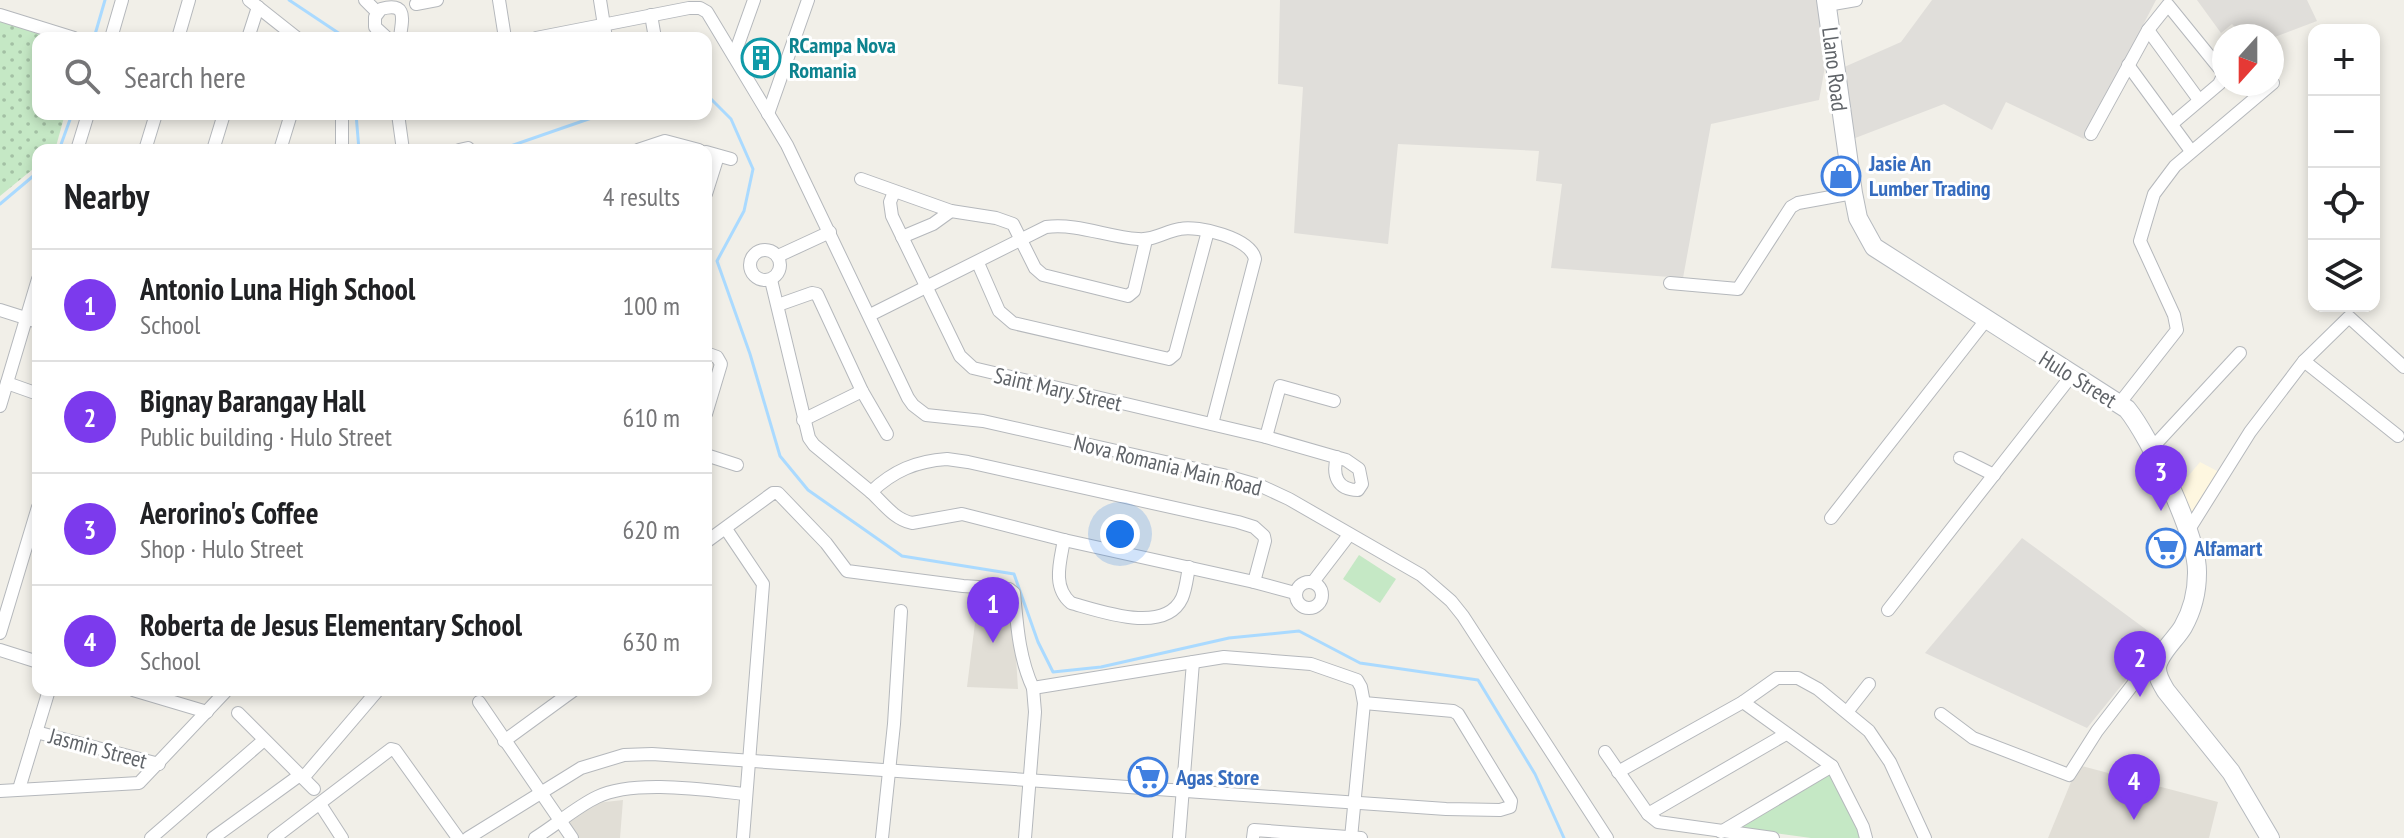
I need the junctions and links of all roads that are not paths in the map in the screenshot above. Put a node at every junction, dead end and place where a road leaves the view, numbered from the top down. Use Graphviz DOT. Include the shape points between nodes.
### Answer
graph roads {
  1 [pos="122,0"];
  2 [pos="189,0"];
  3 [pos="365,0"];
  4 [pos="437,0"];
  5 [pos="499,0"];
  6 [pos="600,0"];
  7 [pos="754,0"];
  8 [pos="808,0"];
  9 [pos="1856,0"];
  10 [pos="1826,2"];
  11 [pos="253,3"];
  12 [pos="387,4"];
  13 [pos="416,4"];
  14 [pos="701,4"];
  15 [pos="377,12"];
  16 [pos="0,15"];
  17 [pos="651,15"];
  18 [pos="2148,30"];
  19 [pos="605,31"];
  20 [pos="55,32"];
  21 [pos="113,32"];
  22 [pos="180,32"];
  23 [pos="249,32"];
  24 [pos="289,32"];
  25 [pos="380,32"];
  26 [pos="401,32"];
  27 [pos="504,32"];
  28 [pos="654,32"];
  29 [pos="734,56"];
  30 [pos="2128,65"];
  31 [pos="2257,96"];
  32 [pos="2199,100"];
  33 [pos="768,114"];
  34 [pos="86,120"];
  35 [pos="154,120"];
  36 [pos="222,120"];
  37 [pos="289,120"];
  38 [pos="342,120"];
  39 [pos="399,120"];
  40 [pos="2173,123"];
  41 [pos="2091,134"];
  42 [pos="1844,139"];
  43 [pos="79,144"];
  44 [pos="147,144"];
  45 [pos="215,144"];
  46 [pos="282,144"];
  47 [pos="342,144"];
  48 [pos="402,144"];
  49 [pos="657,144"];
  50 [pos="676,144"];
  51 [pos="2191,151"];
  52 [pos="861,179"];
  53 [pos="894,192"];
  54 [pos="1853,193"];
  55 [pos="951,211"];
  56 [pos="1208,231"];
  57 [pos="830,232"];
  58 [pos="902,237"];
  59 [pos="1021,239"];
  60 [pos="1146,240"];
  61 [pos="778,256"];
  62 [pos="978,263"];
  63 [pos="771,280"];
  64 [pos="1670,283"];
  65 [pos="927,287"];
  66 [pos="778,305"];
  67 [pos="0,310"];
  68 [pos="870,315"];
  69 [pos="32,320"];
  70 [pos="1986,320"];
  71 [pos="2240,353"];
  72 [pos="712,355"];
  73 [pos="2304,361"];
  74 [pos="2404,367"];
  75 [pos="2072,375"];
  76 [pos="7,383"];
  77 [pos="862,391"];
  78 [pos="32,392"];
  79 [pos="712,394"];
  80 [pos="1334,401"];
  81 [pos="2119,404"];
  82 [pos="0,406"];
  83 [pos="803,420"];
  84 [pos="1212,424"];
  85 [pos="887,434"];
  86 [pos="2398,436"];
  87 [pos="1266,437"];
  88 [pos="2152,448"];
  89 [pos="712,457"];
  90 [pos="1337,457"];
  91 [pos="1960,458"];
  92 [pos="737,465"];
  93 [pos="1994,475"];
  94 [pos="871,492"];
  95 [pos="1831,518"];
  96 [pos="32,527"];
  97 [pos="726,529"];
  98 [pos="2188,531"];
  99 [pos="1349,535"];
  100 [pos="712,538"];
  101 [pos="1064,540"];
  102 [pos="1189,567"];
  103 [pos="1254,582"];
  104 [pos="1313,582"];
  105 [pos="1295,593"];
  106 [pos="1888,610"];
  107 [pos="901,611"];
  108 [pos="0,633"];
  109 [pos="0,650"];
  110 [pos="32,660"];
  111 [pos="1193,662"];
  112 [pos="2158,662"];
  113 [pos="1869,684"];
  114 [pos="1033,688"];
  115 [pos="47,696"];
  116 [pos="153,696"];
  117 [pos="222,696"];
  118 [pos="373,696"];
  119 [pos="566,696"];
  120 [pos="479,702"];
  121 [pos="1743,702"];
  122 [pos="1364,703"];
  123 [pos="207,712"];
  124 [pos="1847,712"];
  125 [pos="238,713"];
  126 [pos="1941,714"];
  127 [pos="36,732"];
  128 [pos="1786,734"];
  129 [pos="264,740"];
  130 [pos="504,741"];
  131 [pos="1605,752"];
  132 [pos="749,761"];
  133 [pos="159,764"];
  134 [pos="1832,766"];
  135 [pos="888,771"];
  136 [pos="1618,772"];
  137 [pos="301,777"];
  138 [pos="1030,781"];
  139 [pos="19,789"];
  140 [pos="314,789"];
  141 [pos="1183,789"];
  142 [pos="0,791"];
  143 [pos="541,792"];
  144 [pos="745,794"];
  145 [pos="1356,801"];
  146 [pos="320,804"];
  147 [pos="1648,814"];
  148 [pos="562,821"];
  149 [pos="291,825"];
  150 [pos="1721,832"];
  151 [pos="151,838"];
  152 [pos="213,838"];
  153 [pos="274,838"];
  154 [pos="300,838"];
  155 [pos="342,838"];
  156 [pos="458,838"];
  157 [pos="468,838"];
  158 [pos="535,838"];
  159 [pos="572,838"];
  160 [pos="743,838"];
  161 [pos="882,838"];
  162 [pos="1025,838"];
  163 [pos="1179,838"];
  164 [pos="1253,838"];
  165 [pos="1351,838"];
  166 [pos="1361,838"];
  167 [pos="1607,838"];
  168 [pos="1773,838"];
  169 [pos="1866,838"];
  170 [pos="1925,838"];
  171 [pos="2270,838"];
  1 -- 21 [label="street"];
  2 -- 22 [label="street"];
  3 -- 15 [label="street"];
  4 -- 13 [label="street"];
  5 -- 27 [label="street"];
  6 -- 19 [label="street"];
  7 -- 29 [label="street"];
  8 -- 33 [label="street"];
  9 -- 10 [label="street"];
  10 -- 42 [label="main road, Llano Road"];
  11 -- 23 [label="street"];
  11 -- 24 [label="street"];
  12 -- 15 [label="street"];
  12 -- 26 [label="street" via="400,11"];
  14 -- 17 [label="street"];
  14 -- 29 [label="street, Nova Romania Main Road"];
  15 -- 25 [label="street" via="375,27"];
  16 -- 20 [label="street"];
  17 -- 19 [label="street"];
  17 -- 28 [label="street"];
  18 -- 30 [label="street"];
  18 -- 32 [label="street"];
  18 -- 32 [label="street" via="2165,6 2171,6 2224,74"];
  29 -- 33 [label="street, Nova Romania Main Road"];
  30 -- 40 [label="street"];
  30 -- 41 [label="street"];
  31 -- 51 [label="street"];
  32 -- 40 [label="street"];
  33 -- 57 [label="street, Nova Romania Main Road"];
  34 -- 43 [label="street"];
  35 -- 44 [label="street"];
  36 -- 45 [label="street"];
  37 -- 46 [label="street"];
  38 -- 47 [label="street"];
  39 -- 48 [label="street"];
  40 -- 51 [label="street"];
  42 -- 54 [label="main road, Hulo Street"];
  49 -- 50 [label="street"];
  51 -- 81 [label="street" via="2154,194 2140,241 2177,330"];
  52 -- 53 [label="street"];
  53 -- 55 [label="street"];
  53 -- 58 [label="street, Saint Mary Street" via="890,209"];
  54 -- 64 [label="street" via="1791,207 1738,289"];
  54 -- 70 [label="main road, Hulo Street" via="1864,233 1874,247"];
  55 -- 58 [label="street"];
  55 -- 59 [label="street" via="1005,220"];
  56 -- 60 [label="street" via="1182,228"];
  56 -- 62 [label="street" via="1175,354 1169,359 1013,323 999,311"];
  56 -- 84 [label="street" via="1251,248 1255,259"];
  57 -- 61 [label="street"];
  57 -- 68 [label="street, Nova Romania Main Road"];
  58 -- 65 [label="street, Saint Mary Street"];
  59 -- 60 [label="street" via="1046,227 1066,226"];
  59 -- 60 [label="street" via="1043,275 1128,296 1134,291"];
  59 -- 62 [label="street"];
  61 -- 63 [label="street" via="781,267"];
  61 -- 63 [label="street" via="765,250 751,261 756,278"];
  62 -- 65 [label="street"];
  63 -- 66 [label="street"];
  65 -- 68 [label="street"];
  65 -- 84 [label="street, Saint Mary Street" via="960,356 973,368"];
  66 -- 77 [label="street" via="817,294"];
  66 -- 83 [label="street"];
  67 -- 69 [label="street"];
  68 -- 99 [label="street, Nova Romania Main Road" via="908,398 926,415 983,421 1241,480 1289,499"];
  69 -- 76 [label="street"];
  70 -- 75 [label="main road, Hulo Street"];
  70 -- 95 [label="street"];
  71 -- 88 [label="street"];
  72 -- 79 [label="street" via="721,364"];
  73 -- 74 [label="street" via="2349,317"];
  73 -- 86 [label="street"];
  73 -- 98 [label="street" via="2250,432"];
  75 -- 81 [label="main road, Hulo Street"];
  75 -- 93 [label="street"];
  76 -- 78 [label="street"];
  76 -- 82 [label="street"];
  77 -- 83 [label="street"];
  77 -- 85 [label="street"];
  80 -- 87 [label="street" via="1280,386"];
  81 -- 88 [label="main road, Hulo Street" via="2137,421"];
  83 -- 94 [label="street" via="814,445"];
  84 -- 87 [label="street, Saint Mary Street"];
  87 -- 90 [label="street, Saint Mary Street"];
  88 -- 98 [label="main road, Hulo Street"];
  89 -- 92 [label="street"];
  91 -- 93 [label="street"];
  93 -- 106 [label="street"];
  94 -- 101 [label="street" via="906,521 962,514"];
  94 -- 103 [label="street" via="895,472 947,459 1238,522 1264,536"];
  96 -- 108 [label="street"];
  97 -- 100 [label="street"];
  97 -- 114 [label="street" via="773,493 783,494 847,571 1009,589"];
  97 -- 132 [label="street" via="763,584"];
  98 -- 112 [label="main road, Hulo Street" via="2196,557 2195,592 2186,623"];
  99 -- 104 [label="street"];
  99 -- 167 [label="street, Nova Romania Main Road" via="1421,575 1451,601"];
  101 -- 102 [label="street"];
  101 -- 102 [label="street" via="1058,572 1064,598 1128,617 1153,618 1178,604"];
  102 -- 103 [label="street"];
  103 -- 105 [label="street"];
  104 -- 105 [label="street" via="1299,585"];
  104 -- 105 [label="street" via="1322,596 1315,606 1302,606"];
  107 -- 135 [label="street"];
  109 -- 110 [label="street"];
  111 -- 114 [label="street"];
  111 -- 122 [label="street" via="1224,657 1311,664 1357,680"];
  111 -- 141 [label="street"];
  112 -- 126 [label="street" via="2144,670 2069,775 1973,738"];
  112 -- 171 [label="main road" via="2161,683 2231,772"];
  113 -- 124 [label="street"];
  114 -- 138 [label="street"];
  115 -- 127 [label="street"];
  116 -- 123 [label="street"];
  117 -- 123 [label="street"];
  118 -- 137 [label="street"];
  119 -- 130 [label="street"];
  120 -- 130 [label="street"];
  121 -- 124 [label="street" via="1777,678 1788,677 1818,689"];
  121 -- 128 [label="street"];
  121 -- 136 [label="street"];
  122 -- 145 [label="street"];
  122 -- 145 [label="street" via="1458,714 1511,801 1510,807 1500,810"];
  123 -- 133 [label="street"];
  124 -- 170 [label="street" via="1884,752"];
  125 -- 129 [label="street"];
  127 -- 133 [label="street, Jasmin Street"];
  127 -- 139 [label="street"];
  128 -- 134 [label="street"];
  128 -- 147 [label="street"];
  129 -- 137 [label="street"];
  129 -- 151 [label="street"];
  130 -- 143 [label="street"];
  131 -- 136 [label="street"];
  132 -- 135 [label="street"];
  132 -- 143 [label="street" via="624,755 581,768"];
  132 -- 144 [label="street"];
  133 -- 139 [label="street" via="135,784"];
  134 -- 150 [label="street"];
  134 -- 169 [label="street"];
  135 -- 138 [label="street"];
  135 -- 161 [label="street"];
  136 -- 147 [label="street"];
  137 -- 140 [label="street"];
  137 -- 152 [label="street"];
  138 -- 141 [label="street"];
  138 -- 162 [label="street"];
  139 -- 142 [label="street"];
  141 -- 145 [label="street"];
  141 -- 163 [label="street"];
  143 -- 148 [label="street"];
  143 -- 157 [label="street"];
  144 -- 148 [label="street" via="670,787 629,790 599,795"];
  144 -- 160 [label="street"];
  145 -- 165 [label="street"];
  146 -- 149 [label="street"];
  146 -- 155 [label="street"];
  146 -- 156 [label="street" via="391,749"];
  147 -- 150 [label="street" via="1658,822"];
  148 -- 158 [label="street"];
  148 -- 159 [label="street"];
  149 -- 153 [label="street"];
  149 -- 154 [label="street"];
  150 -- 168 [label="street"];
  164 -- 165 [label="street" via="1254,830"];
  165 -- 166 [label="street"];
}
